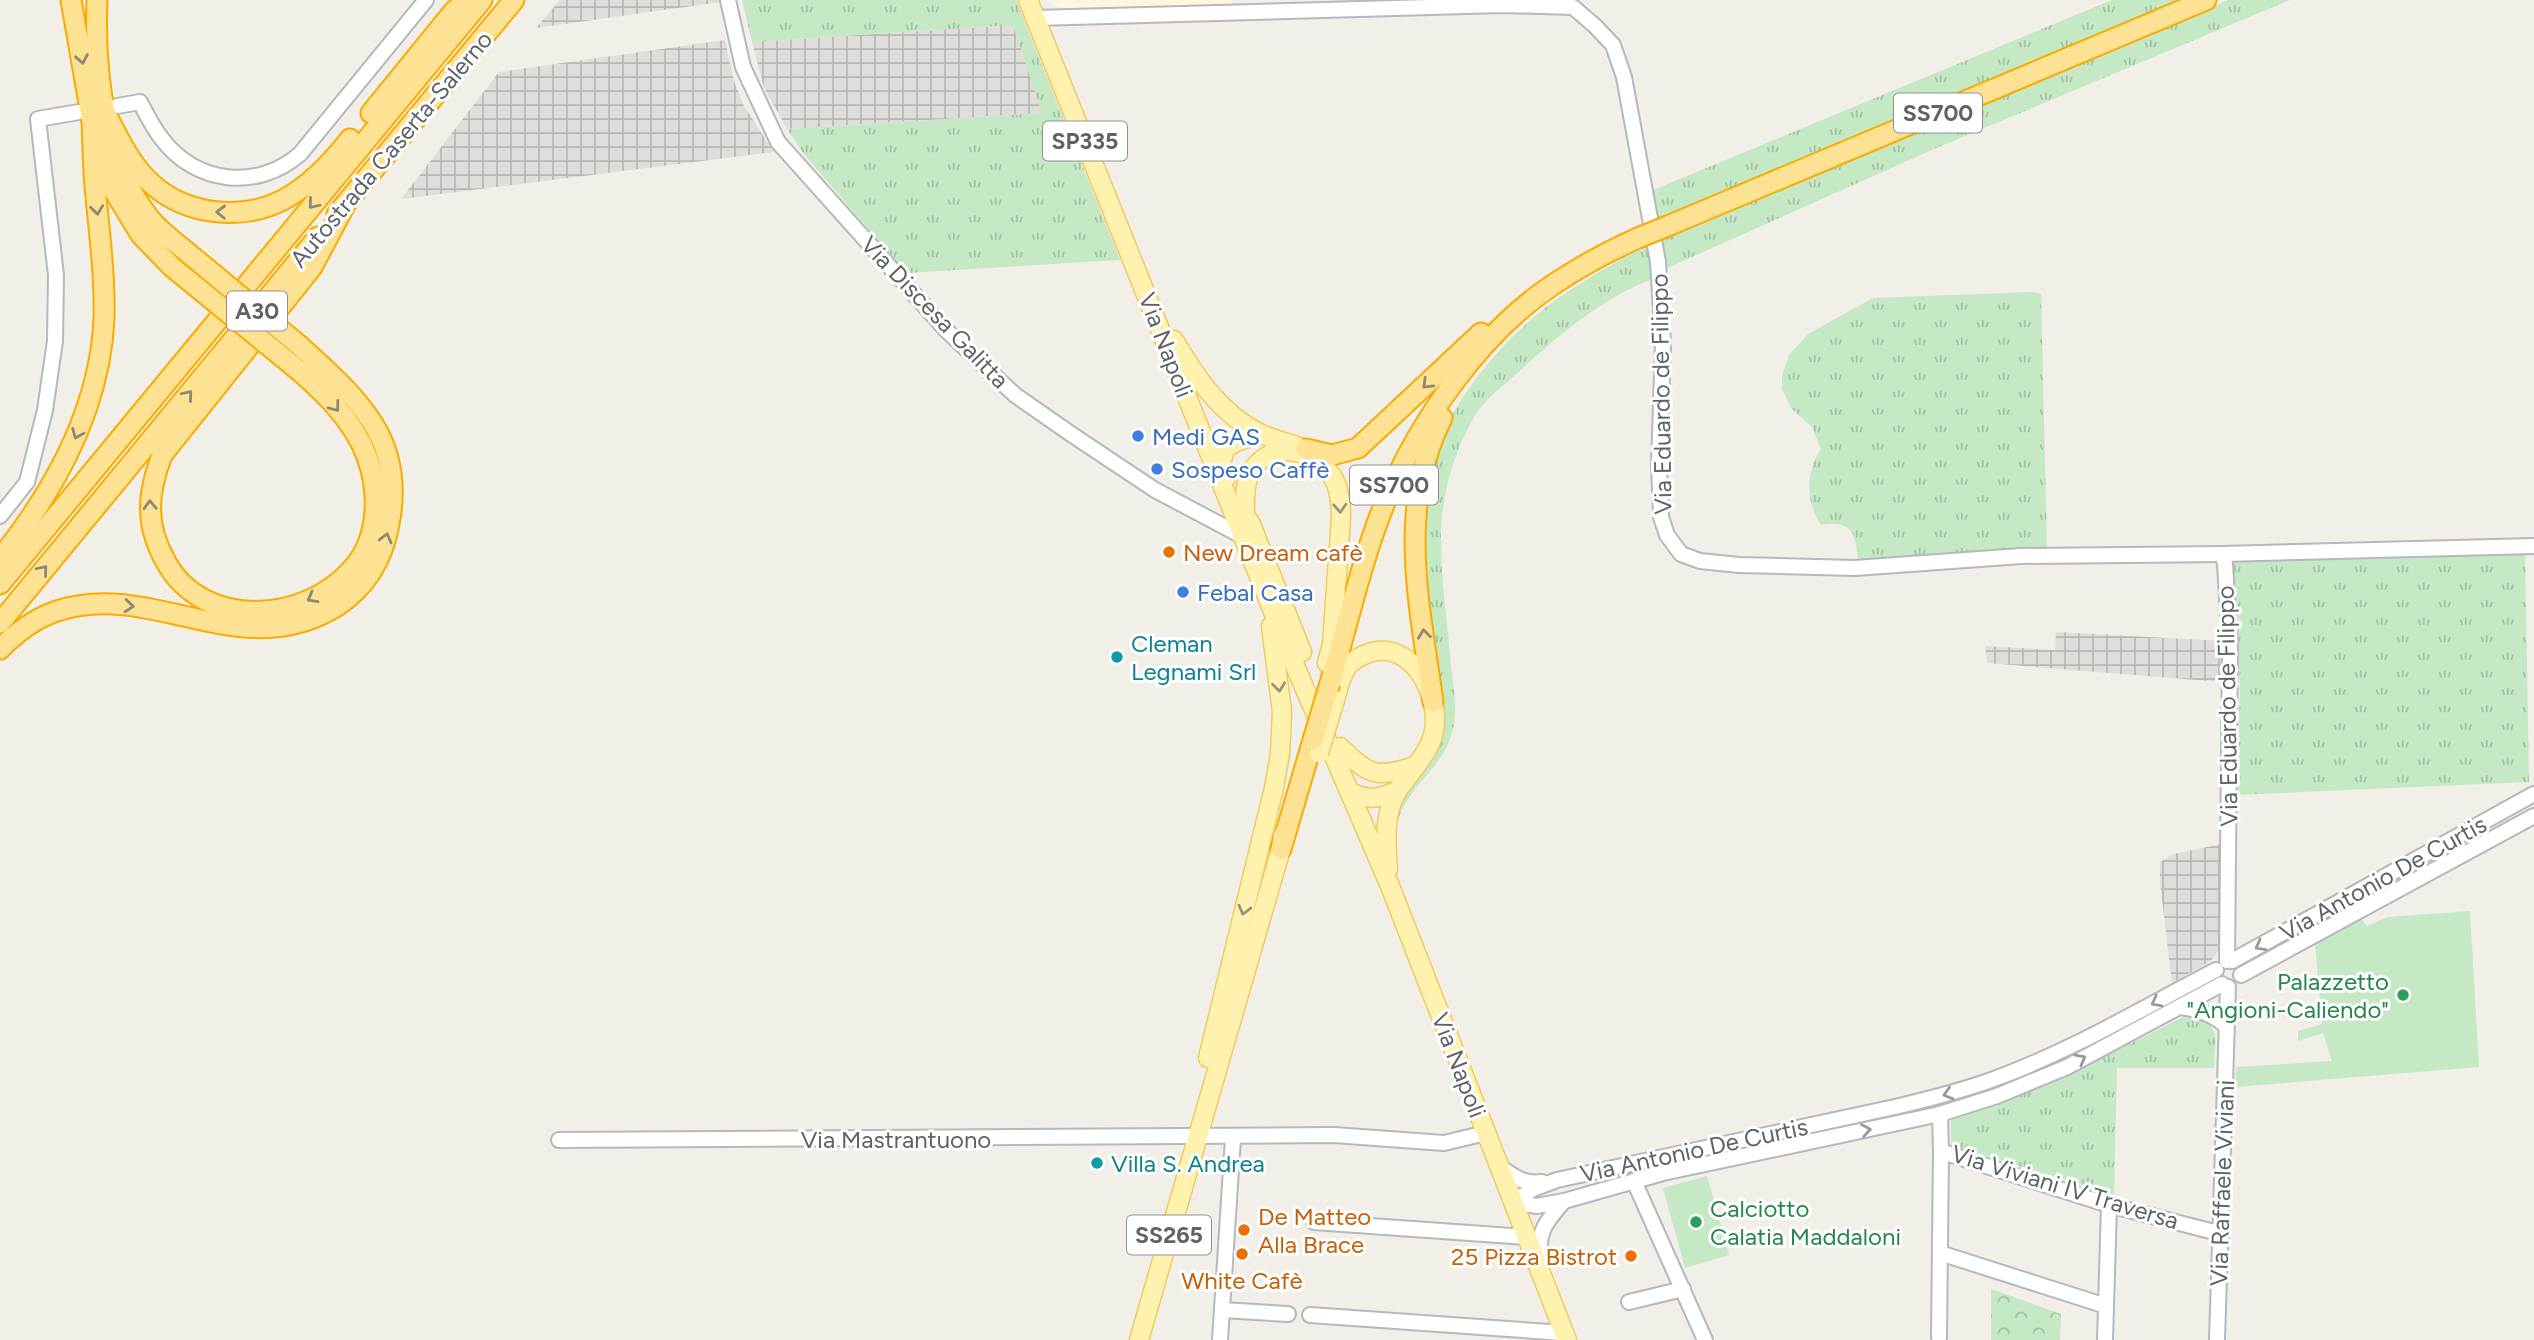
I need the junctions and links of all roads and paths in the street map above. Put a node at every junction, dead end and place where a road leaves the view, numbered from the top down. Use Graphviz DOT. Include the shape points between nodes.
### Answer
graph roads {
  1 [pos="71,0"];
  2 [pos="97,0"];
  3 [pos="426,0"];
  4 [pos="468,0"];
  5 [pos="482,0"];
  6 [pos="514,0"];
  7 [pos="728,0"];
  8 [pos="1028,0"];
  9 [pos="2206,0"];
  10 [pos="1574,4"];
  11 [pos="1035,18"];
  12 [pos="98,112"];
  13 [pos="345,205"];
  14 [pos="1142,283"];
  15 [pos="1536,297"];
  16 [pos="1514,317"];
  17 [pos="1174,340"];
  18 [pos="293,353"];
  19 [pos="1261,434"];
  20 [pos="1306,449"];
  21 [pos="1222,455"];
  22 [pos="1245,512"];
  23 [pos="0,516"];
  24 [pos="1242,536"];
  25 [pos="2534,546"];
  26 [pos="2222,554"];
  27 [pos="0,559"];
  28 [pos="1254,566"];
  29 [pos="0,584"];
  30 [pos="1266,595"];
  31 [pos="0,623"];
  32 [pos="0,649"];
  33 [pos="1330,685"];
  34 [pos="1433,702"];
  35 [pos="1340,747"];
  36 [pos="1415,766"];
  37 [pos="1376,774"];
  38 [pos="1349,791"];
  39 [pos="1397,791"];
  40 [pos="2534,794"];
  41 [pos="2534,816"];
  42 [pos="1281,849"];
  43 [pos="1390,886"];
  44 [pos="2225,964"];
  45 [pos="2241,975"];
  46 [pos="2225,986"];
  47 [pos="2180,1007"];
  48 [pos="2226,1026"];
  49 [pos="1940,1114"];
  50 [pos="1832,1120"];
  51 [pos="1198,1133"];
  52 [pos="1486,1133"];
  53 [pos="1835,1135"];
  54 [pos="1233,1138"];
  55 [pos="559,1140"];
  56 [pos="1941,1151"];
  57 [pos="1499,1166"];
  58 [pos="1557,1180"];
  59 [pos="1634,1181"];
  60 [pos="1564,1201"];
  61 [pos="1513,1202"];
  62 [pos="2109,1206"];
  63 [pos="1314,1223"];
  64 [pos="2222,1234"];
  65 [pos="1527,1237"];
  66 [pos="1940,1253"];
  67 [pos="1539,1267"];
  68 [pos="1683,1289"];
  69 [pos="1629,1302"];
  70 [pos="2106,1306"];
  71 [pos="1222,1310"];
  72 [pos="1288,1314"];
  73 [pos="1310,1315"];
  74 [pos="1566,1336"];
  75 [pos="1939,1337"];
  76 [pos="1139,1340"];
  77 [pos="1220,1340"];
  78 [pos="1705,1340"];
  79 [pos="2105,1340"];
  80 [pos="2217,1340"];
  1 -- 12 [label="highway, one-way"];
  2 -- 12 [label="highway"];
  3 -- 12 [label="street" via="315,138 287,165 264,174 221,178 190,164 163,141 140,102"];
  4 -- 12 [label="highway, one-way" via="453,11 338,154 285,199 267,207 231,213 177,201 152,184 128,158"];
  5 -- 29 [label="highway, Autostrada Caserta-Salerno / A30, one-way"];
  6 -- 13 [label="highway, Autostrada Caserta-Salerno / A30"];
  7 -- 24 [label="street, Via Discesa Galitta" via="743,68 778,142 947,331 1015,395 1070,435 1155,491"];
  8 -- 11 [label="main road, SP335"];
  9 -- 15 [label="highway, SS700, bridge" via="1638,238"];
  10 -- 11 [label="street, Via Eduardo de Filippo"];
  10 -- 26 [label="street, Via Eduardo de Filippo" via="1613,45 1624,77 1658,262 1663,343 1661,517 1681,554 1739,565 1854,568 2021,556"];
  11 -- 14 [label="main road, SP335"];
  12 -- 18 [label="highway, bridge" via="123,178 152,222"];
  12 -- 18 [label="highway, bridge" via="105,176 141,235 172,267"];
  12 -- 23 [label="street" via="38,119 54,236 57,311 39,440 27,482"];
  12 -- 27 [label="highway, one-way" via="96,196 104,321 97,370 68,454 47,495"];
  18 -- 13 [label="highway, one-way" via="367,456 375,487 369,543 354,568 300,605 277,612 225,607 184,586 159,549 150,508 156,470 162,455 312,267"];
  31 -- 13 [label="highway, Autostrada Caserta-Salerno / A30, one-way"];
  14 -- 17 [label="main road, Via Napoli"];
  14 -- 24 [label="main road, Via Napoli"];
  15 -- 16 [label="highway, SS700"];
  15 -- 20 [label="highway, one-way" via="1515,304 1358,448 1332,454"];
  16 -- 33 [label="highway, SS700" via="1462,370 1409,453 1374,533"];
  34 -- 16 [label="highway, one-way" via="1414,545 1420,480 1433,436 1450,402 1502,341"];
  17 -- 19 [label="main road" via="1209,393 1231,415"];
  17 -- 21 [label="main road, Via Napoli"];
  32 -- 18 [label="highway, one-way" via="16,633 56,611 85,605 137,606 230,627 264,628 324,614 349,598 374,569 385,545 393,506 387,451 365,409"];
  19 -- 20 [label="main road"];
  19 -- 21 [label="main road" via="1230,445"];
  21 -- 22 [label="main road, Via Napoli"];
  21 -- 28 [label="main road" via="1222,468 1246,526"];
  22 -- 33 [label="main road, one-way" via="1247,480 1255,464 1276,451 1306,454 1334,478 1341,518"];
  22 -- 35 [label="main road, Via Napoli"];
  24 -- 28 [label="main road, Via Napoli"];
  25 -- 26 [label="street"];
  26 -- 44 [label="street, Via Eduardo de Filippo" via="2230,648"];
  28 -- 30 [label="main road, Via Napoli"];
  30 -- 38 [label="main road, Via Napoli"];
  30 -- 51 [label="main road, one-way" via="1282,712 1280,754 1205,1070"];
  33 -- 34 [label="main road" via="1362,655 1391,652 1406,657 1418,669"];
  33 -- 42 [label="highway, SS700, bridge"];
  34 -- 36 [label="main road" via="1433,739"];
  35 -- 37 [label="main road"];
  35 -- 38 [label="main road, Via Napoli"];
  36 -- 37 [label="main road"];
  36 -- 39 [label="main road"];
  37 -- 38 [label="main road" via="1364,777"];
  38 -- 39 [label="main road" via="1367,799"];
  38 -- 43 [label="main road, Via Napoli"];
  39 -- 43 [label="main road" via="1387,822"];
  40 -- 44 [label="street, Via Antonio De Curtis, one-way"];
  41 -- 45 [label="street, Via Antonio De Curtis"];
  42 -- 51 [label="main road, SS700"];
  43 -- 52 [label="main road, Via Napoli"];
  44 -- 45 [label="street" via="2240,968"];
  44 -- 46 [label="street" via="2216,978"];
  44 -- 50 [label="street, Via Antonio De Curtis, one-way" via="2073,1045 1995,1079"];
  45 -- 46 [label="street, Via Antonio De Curtis" via="2236,984"];
  46 -- 47 [label="street, Via Antonio De Curtis"];
  46 -- 48 [label="street, Via Raffaele Viviani"];
  47 -- 48 [label="street" via="2193,1008"];
  49 -- 47 [label="street, Via Antonio De Curtis, one-way" via="2067,1067"];
  48 -- 64 [label="street, Via Raffaele Viviani"];
  53 -- 49 [label="street, Via Antonio De Curtis, one-way"];
  49 -- 56 [label="street, Via Viviani IV Traversa"];
  50 -- 53 [label="street, Via Antonio De Curtis"];
  50 -- 58 [label="street, Via Antonio De Curtis"];
  51 -- 54 [label="street, Via Mastrantuono"];
  51 -- 55 [label="street, Via Mastrantuono"];
  51 -- 76 [label="main road, SS265"];
  52 -- 54 [label="street, Via Mastrantuono" via="1444,1143 1334,1135"];
  52 -- 57 [label="main road, Via Napoli"];
  53 -- 59 [label="street, Via Antonio De Curtis"];
  54 -- 71 [label="street"];
  56 -- 62 [label="street, Via Viviani IV Traversa"];
  56 -- 66 [label="street"];
  57 -- 58 [label="street, Via Antonio De Curtis" via="1533,1184"];
  57 -- 61 [label="main road, Via Napoli"];
  58 -- 61 [label="street, Via Antonio De Curtis"];
  59 -- 60 [label="street, Via Antonio De Curtis"];
  59 -- 68 [label="street"];
  60 -- 61 [label="street, Via Antonio De Curtis" via="1537,1206"];
  60 -- 67 [label="street, Via Antonio De Curtis" via="1539,1237"];
  61 -- 65 [label="main road, Via Napoli"];
  62 -- 64 [label="street, Via Viviani IV Traversa"];
  62 -- 70 [label="street"];
  63 -- 65 [label="street"];
  64 -- 80 [label="street, Via Raffaele Viviani"];
  65 -- 67 [label="main road, Via Napoli"];
  66 -- 70 [label="street"];
  66 -- 75 [label="street"];
  67 -- 74 [label="main road, Via Napoli"];
  68 -- 69 [label="street"];
  68 -- 78 [label="street"];
  70 -- 79 [label="street"];
  71 -- 72 [label="street"];
  71 -- 77 [label="street"];
  73 -- 74 [label="street"];
}
